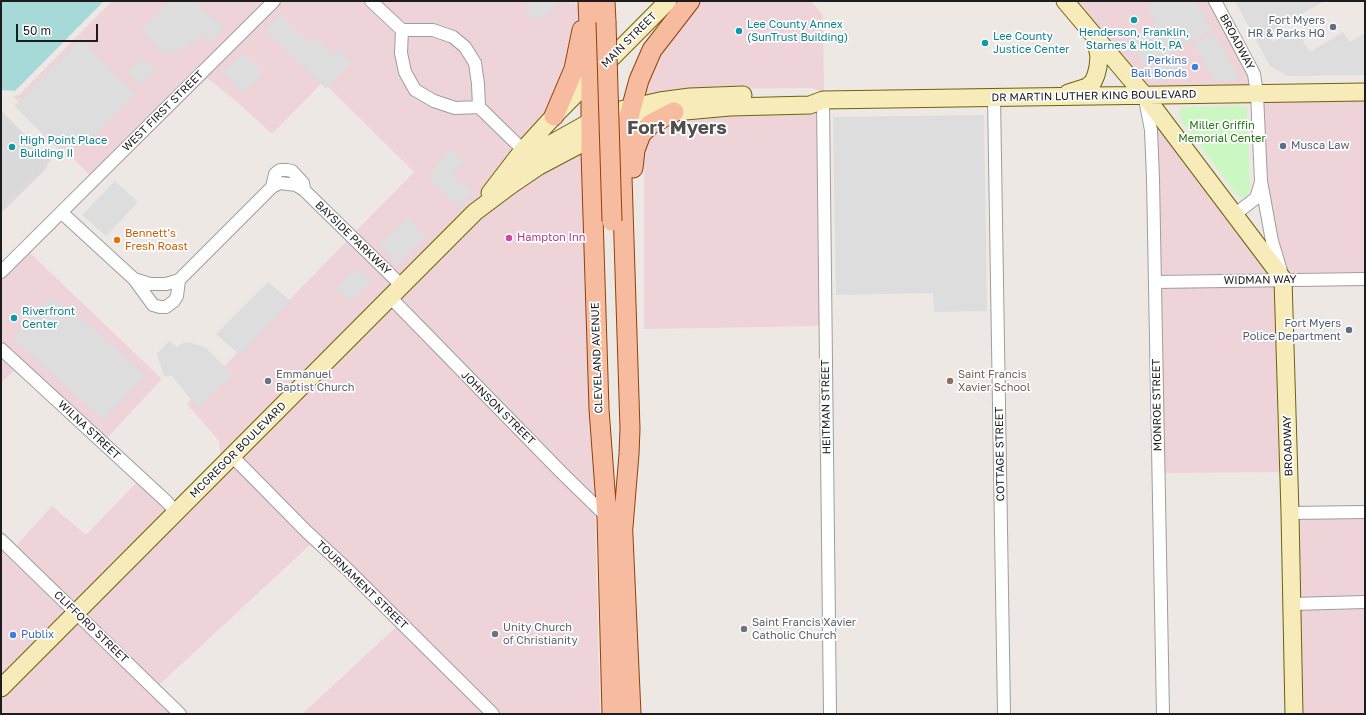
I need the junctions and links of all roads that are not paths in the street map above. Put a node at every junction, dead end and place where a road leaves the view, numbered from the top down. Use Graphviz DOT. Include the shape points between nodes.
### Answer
graph roads {
  1 [pos="274,1"];
  2 [pos="371,1"];
  3 [pos="668,1"];
  4 [pos="673,1"];
  5 [pos="690,1"];
  6 [pos="1065,1"];
  7 [pos="1215,1"];
  8 [pos="591,2"];
  9 [pos="402,30"];
  10 [pos="1095,37"];
  11 [pos="591,87"];
  12 [pos="1365,92"];
  13 [pos="1257,94"];
  14 [pos="1145,96"];
  15 [pos="994,97"];
  16 [pos="1060,97"];
  17 [pos="823,100"];
  18 [pos="479,107"];
  19 [pos="674,112"];
  20 [pos="625,114"];
  21 [pos="554,116"];
  22 [pos="590,131"];
  23 [pos="523,150"];
  24 [pos="501,178"];
  25 [pos="1261,181"];
  26 [pos="475,212"];
  27 [pos="62,213"];
  28 [pos="1234,215"];
  29 [pos="1,272"];
  30 [pos="134,278"];
  31 [pos="626,279"];
  32 [pos="1283,279"];
  33 [pos="1365,279"];
  34 [pos="179,280"];
  35 [pos="1155,282"];
  36 [pos="396,292"];
  37 [pos="1,349"];
  38 [pos="232,456"];
  39 [pos="176,512"];
  40 [pos="1365,512"];
  41 [pos="1290,513"];
  42 [pos="607,517"];
  43 [pos="623,527"];
  44 [pos="1,540"];
  45 [pos="1365,602"];
  46 [pos="1292,604"];
  47 [pos="76,612"];
  48 [pos="1,688"];
  49 [pos="180,714"];
  50 [pos="493,714"];
  51 [pos="612,714"];
  52 [pos="631,714"];
  53 [pos="830,714"];
  54 [pos="1004,714"];
  55 [pos="1163,714"];
  56 [pos="1294,714"];
  1 -- 27 [label="street, WEST FIRST STREET"];
  2 -- 9 [label="street"];
  3 -- 11 [label="main road, MAIN STREET"];
  4 -- 11 [label="main road" via="668,12 598,83"];
  5 -- 20 [label="main road" via="652,50"];
  6 -- 10 [label="main road"];
  7 -- 13 [label="street, BROADWAY" via="1254,74"];
  8 -- 11 [label="main road, CLEVELAND AVENUE"];
  8 -- 21 [label="main road" via="584,15 574,69"];
  8 -- 43 [label="main road, CLEVELAND AVENUE, bridge" via="606,22"];
  9 -- 18 [label="street" via="433,30 453,37 465,47 475,63"];
  9 -- 18 [label="street" via="401,53 405,72 415,90 434,102 455,108"];
  10 -- 14 [label="main road"];
  10 -- 16 [label="main road" via="1099,56 1093,82 1087,87"];
  11 -- 21 [label="main road, MCGREGOR BOULEVARD"];
  11 -- 22 [label="main road, CLEVELAND AVENUE"];
  12 -- 13 [label="main road, DR MARTIN LUTHER KING BOULEVARD"];
  13 -- 14 [label="main road, DR MARTIN LUTHER KING BOULEVARD"];
  13 -- 25 [label="street, BROADWAY"];
  14 -- 16 [label="main road, DR MARTIN LUTHER KING BOULEVARD"];
  14 -- 28 [label="main road"];
  14 -- 35 [label="street, MONROE STREET" via="1151,130"];
  15 -- 16 [label="main road, DR MARTIN LUTHER KING BOULEVARD"];
  15 -- 17 [label="main road, DR MARTIN LUTHER KING BOULEVARD"];
  15 -- 54 [label="street, COTTAGE STREET"];
  17 -- 19 [label="main road, DR MARTIN LUTHER KING BOULEVARD" via="810,105 730,107"];
  17 -- 20 [label="main road, DR MARTIN LUTHER KING BOULEVARD" via="811,95 690,97 660,101"];
  17 -- 53 [label="street, HEITMAN STREET"];
  18 -- 23 [label="street"];
  19 -- 20 [label="main road, DR MARTIN LUTHER KING BOULEVARD" via="655,116"];
  19 -- 31 [label="main road" via="651,124 641,134 636,150 630,196 630,249"];
  20 -- 22 [label="main road, DR MARTIN LUTHER KING BOULEVARD"];
  20 -- 31 [label="main road" via="622,177"];
  21 -- 23 [label="main road, MCGREGOR BOULEVARD"];
  22 -- 24 [label="main road, MCGREGOR BOULEVARD" via="547,146"];
  22 -- 26 [label="main road, MCGREGOR BOULEVARD" via="511,184"];
  22 -- 42 [label="main road, CLEVELAND AVENUE" via="599,409"];
  23 -- 24 [label="main road, MCGREGOR BOULEVARD"];
  24 -- 26 [label="main road, MCGREGOR BOULEVARD"];
  25 -- 28 [label="street, BROADWAY" via="1256,198"];
  25 -- 32 [label="street, BROADWAY" via="1272,241"];
  26 -- 36 [label="main road, MCGREGOR BOULEVARD"];
  27 -- 29 [label="street, WEST FIRST STREET"];
  27 -- 30 [label="street"];
  28 -- 32 [label="main road"];
  30 -- 34 [label="street" via="150,284 166,284"];
  30 -- 34 [label="street" via="153,305 160,307 166,307 174,301"];
  31 -- 43 [label="main road" via="630,429"];
  32 -- 33 [label="street, WIDMAN WAY"];
  32 -- 35 [label="street, WIDMAN WAY"];
  32 -- 41 [label="main road, BROADWAY"];
  34 -- 36 [label="street, BAYSIDE PARKWAY" via="272,188 280,183 288,183 304,190"];
  35 -- 55 [label="street, MONROE STREET"];
  36 -- 38 [label="main road, MCGREGOR BOULEVARD"];
  36 -- 42 [label="street, JOHNSON STREET" via="560,471"];
  37 -- 39 [label="street, WILNA STREET"];
  38 -- 39 [label="main road, MCGREGOR BOULEVARD"];
  38 -- 50 [label="street, TOURNAMENT STREET"];
  39 -- 47 [label="main road, MCGREGOR BOULEVARD"];
  40 -- 41 [label="street"];
  41 -- 46 [label="main road, BROADWAY"];
  42 -- 51 [label="main road, CLEVELAND AVENUE"];
  43 -- 52 [label="main road, CLEVELAND AVENUE"];
  44 -- 47 [label="street, CLIFFORD STREET"];
  45 -- 46 [label="street"];
  46 -- 56 [label="main road, BROADWAY"];
  47 -- 48 [label="main road, MCGREGOR BOULEVARD"];
  47 -- 49 [label="street, CLIFFORD STREET"];
}
